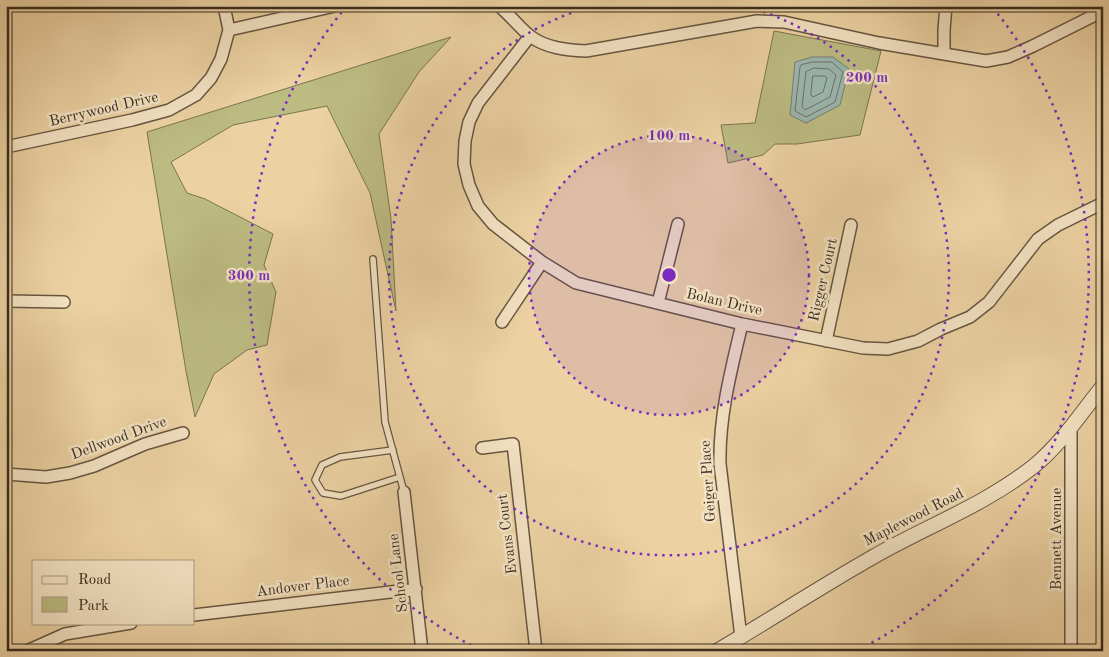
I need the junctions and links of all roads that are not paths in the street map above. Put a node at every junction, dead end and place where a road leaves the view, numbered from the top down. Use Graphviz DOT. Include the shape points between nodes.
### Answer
graph roads {
  1 [pos="224,6"];
  2 [pos="335,6"];
  3 [pos="499,6"];
  4 [pos="946,6"];
  5 [pos="1103,11"];
  6 [pos="229,30"];
  7 [pos="530,36"];
  8 [pos="944,54"];
  9 [pos="6,147"];
  10 [pos="1103,203"];
  11 [pos="678,224"];
  12 [pos="851,225"];
  13 [pos="373,259"];
  14 [pos="542,262"];
  15 [pos="6,301"];
  16 [pos="64,302"];
  17 [pos="658,303"];
  18 [pos="502,322"];
  19 [pos="742,324"];
  20 [pos="826,341"];
  21 [pos="1103,386"];
  22 [pos="1071,427"];
  23 [pos="182,433"];
  24 [pos="482,448"];
  25 [pos="393,450"];
  26 [pos="6,474"];
  27 [pos="400,477"];
  28 [pos="404,492"];
  29 [pos="416,589"];
  30 [pos="195,615"];
  31 [pos="125,624"];
  32 [pos="741,637"];
  33 [pos="27,651"];
  34 [pos="422,651"];
  35 [pos="536,651"];
  36 [pos="718,651"];
  37 [pos="1072,651"];
  1 -- 6 [label="street, Berrywood Drive"];
  2 -- 6 [label="street"];
  3 -- 7 [label="street"];
  4 -- 8 [label="street"];
  5 -- 8 [label="street" via="1008,56 986,61"];
  6 -- 9 [label="street, Berrywood Drive" via="222,59 211,78 196,95 169,110"];
  7 -- 8 [label="street" via="563,50 586,51 716,27 757,21 784,22"];
  7 -- 14 [label="street, Bolan Drive" via="478,103 464,141 464,164 478,206 493,224"];
  10 -- 20 [label="street, Bolan Drive" via="1058,225 1038,239 989,302 970,317 918,341 888,349"];
  11 -- 17 [label="street"];
  12 -- 20 [label="street, Rigger Court"];
  13 -- 25 [label="lane" via="385,422"];
  14 -- 17 [label="street, Bolan Drive" via="576,283"];
  14 -- 18 [label="street"];
  15 -- 16 [label="street"];
  17 -- 19 [label="street, Bolan Drive"];
  19 -- 20 [label="street, Bolan Drive"];
  19 -- 32 [label="street, Geiger Place" via="720,439 720,464"];
  21 -- 22 [label="street, Maplewood Road"];
  22 -- 32 [label="street, Maplewood Road" via="1036,465 1009,485 874,556"];
  22 -- 37 [label="street, Bennett Avenue"];
  23 -- 26 [label="street, Dellwood Drive" via="70,473 46,477"];
  24 -- 35 [label="street, Evans Court" via="513,444"];
  25 -- 27 [label="lane"];
  25 -- 27 [label="lane" via="340,457 322,465 315,480 323,493 341,496"];
  27 -- 28 [label="lane"];
  28 -- 29 [label="street, School Lane"];
  29 -- 30 [label="street, Andover Place"];
  29 -- 34 [label="street, School Lane"];
  31 -- 33 [label="street" via="65,634"];
  32 -- 36 [label="street, Maplewood Road"];
}
